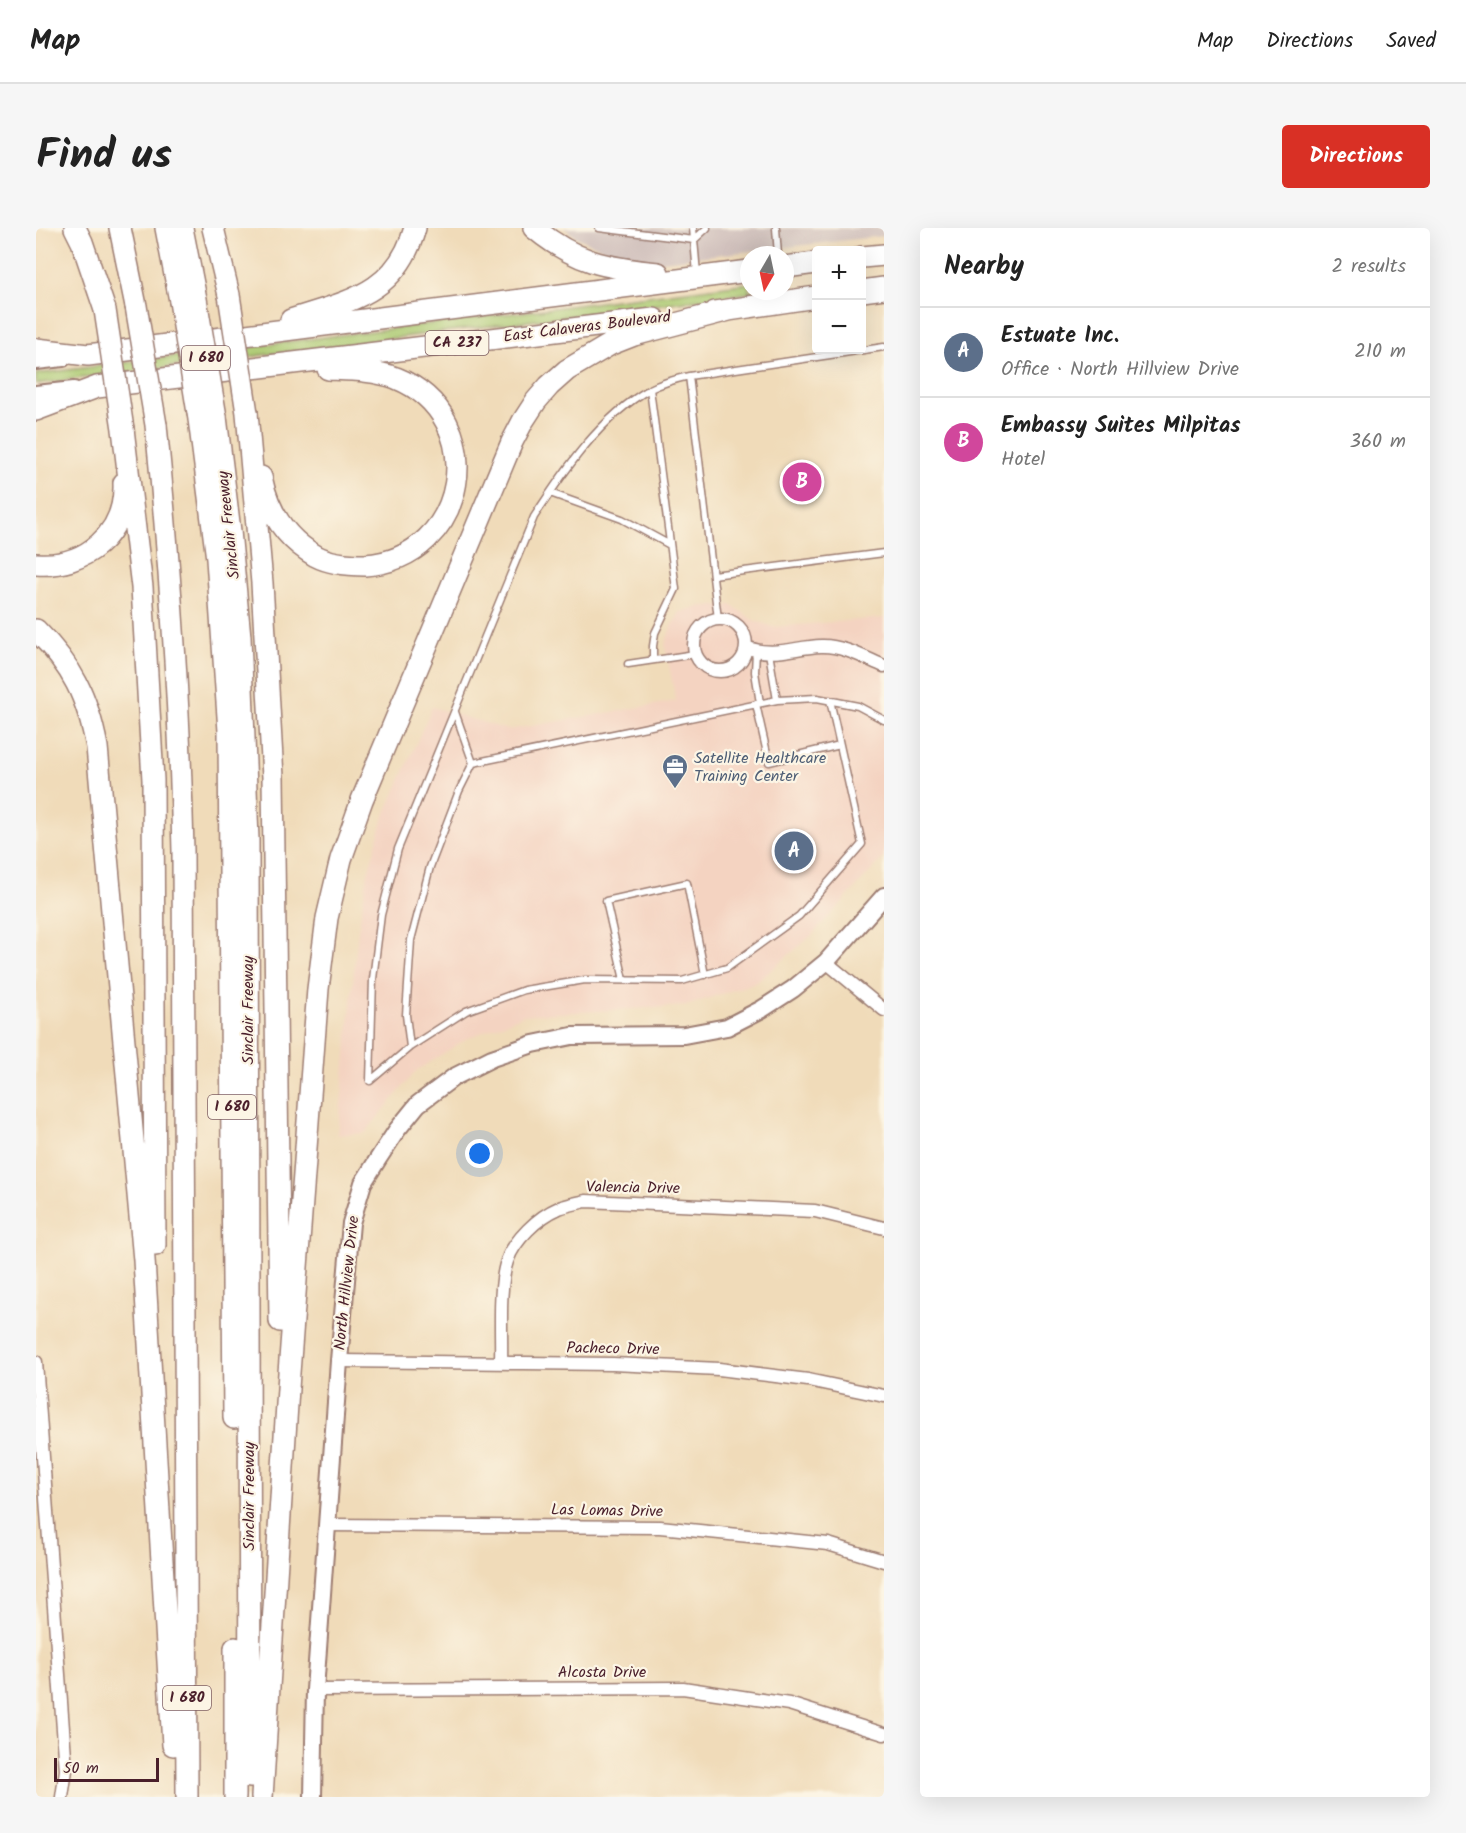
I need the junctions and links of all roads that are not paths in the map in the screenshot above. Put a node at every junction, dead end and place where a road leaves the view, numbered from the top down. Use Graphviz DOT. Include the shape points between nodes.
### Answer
graph roads {
  1 [pos="75,228"];
  2 [pos="89,228"];
  3 [pos="120,228"];
  4 [pos="166,228"];
  5 [pos="182,228"];
  6 [pos="213,228"];
  7 [pos="222,228"];
  8 [pos="415,228"];
  9 [pos="534,228"];
  10 [pos="599,228"];
  11 [pos="693,228"];
  12 [pos="707,228"];
  13 [pos="776,228"];
  14 [pos="694,240"];
  15 [pos="777,246"];
  16 [pos="884,255"];
  17 [pos="866,257"];
  18 [pos="812,264"];
  19 [pos="794,266"];
  20 [pos="740,272"];
  21 [pos="698,277"];
  22 [pos="884,288"];
  23 [pos="866,290"];
  24 [pos="230,295"];
  25 [pos="812,298"];
  26 [pos="188,300"];
  27 [pos="105,310"];
  28 [pos="729,310"];
  29 [pos="245,335"];
  30 [pos="884,347"];
  31 [pos="36,349"];
  32 [pos="88,355"];
  33 [pos="36,361"];
  34 [pos="250,368"];
  35 [pos="689,376"];
  36 [pos="97,387"];
  37 [pos="650,389"];
  38 [pos="36,394"];
  39 [pos="36,410"];
  40 [pos="247,413"];
  41 [pos="208,418"];
  42 [pos="123,429"];
  43 [pos="550,493"];
  44 [pos="670,545"];
  45 [pos="884,553"];
  46 [pos="36,564"];
  47 [pos="713,575"];
  48 [pos="718,619"];
  49 [pos="36,630"];
  50 [pos="757,650"];
  51 [pos="695,654"];
  52 [pos="653,659"];
  53 [pos="628,664"];
  54 [pos="884,666"];
  55 [pos="777,700"];
  56 [pos="830,700"];
  57 [pos="758,704"];
  58 [pos="455,711"];
  59 [pos="884,720"];
  60 [pos="840,745"];
  61 [pos="473,763"];
  62 [pos="884,896"];
  63 [pos="826,962"];
  64 [pos="705,975"];
  65 [pos="624,980"];
  66 [pos="884,1010"];
  67 [pos="410,1047"];
  68 [pos="884,1228"];
  69 [pos="339,1361"];
  70 [pos="36,1362"];
  71 [pos="501,1364"];
  72 [pos="884,1396"];
  73 [pos="155,1458"];
  74 [pos="282,1477"];
  75 [pos="326,1525"];
  76 [pos="884,1561"];
  77 [pos="315,1690"];
  78 [pos="884,1734"];
  79 [pos="62,1797"];
  80 [pos="176,1797"];
  81 [pos="187,1797"];
  82 [pos="235,1797"];
  83 [pos="251,1797"];
  84 [pos="262,1797"];
  85 [pos="313,1797"];
  1 -- 27 [label="highway"];
  2 -- 27 [label="highway"];
  3 -- 81 [label="highway, I 680, bridge" via="156,425 181,751"];
  4 -- 26 [label="highway, I 680"];
  5 -- 26 [label="highway, Sinclair Freeway / I 680"];
  6 -- 24 [label="highway"];
  7 -- 24 [label="highway"];
  8 -- 29 [label="highway" via="403,260 393,273 367,292"];
  9 -- 21 [label="highway" via="571,254 609,268"];
  10 -- 14 [label="lane"];
  11 -- 14 [label="lane"];
  12 -- 14 [label="lane"];
  13 -- 15 [label="lane"];
  14 -- 21 [label="lane"];
  16 -- 17 [label="highway"];
  18 -- 19 [label="highway"];
  20 -- 21 [label="highway, CA 237"];
  21 -- 29 [label="highway, CA 237"];
  22 -- 23 [label="highway"];
  24 -- 40 [label="highway, bridge"];
  25 -- 28 [label="highway, East Calaveras Boulevard / CA 237"];
  26 -- 41 [label="highway, Sinclair Freeway / I 680, bridge"];
  27 -- 42 [label="highway, bridge"];
  28 -- 34 [label="highway, East Calaveras Boulevard / CA 237"];
  28 -- 74 [label="highway" via="611,344 567,370 536,401 512,442 350,830 333,888 320,970"];
  29 -- 32 [label="highway, CA 237"];
  30 -- 35 [label="lane"];
  31 -- 32 [label="highway"];
  32 -- 33 [label="street"];
  34 -- 36 [label="highway, East Calaveras Boulevard / CA 237"];
  34 -- 40 [label="highway" via="356,370 410,385 436,406 452,433 457,461 450,505 433,532 389,560 355,565 321,559 292,539 274,514 262,485"];
  35 -- 37 [label="lane"];
  35 -- 47 [label="lane"];
  36 -- 38 [label="street, East Calaveras Boulevard"];
  36 -- 39 [label="highway"];
  37 -- 43 [label="lane" via="619,410 565,468"];
  37 -- 44 [label="lane"];
  40 -- 74 [label="highway" via="273,777"];
  41 -- 82 [label="highway, I 680" via="229,731"];
  41 -- 83 [label="highway, Sinclair Freeway / I 680" via="230,531 240,637 248,840"];
  42 -- 46 [label="highway" via="125,491 107,536 96,548 68,562"];
  42 -- 73 [label="highway" via="142,587 153,780"];
  43 -- 44 [label="lane" via="622,519"];
  43 -- 58 [label="lane" via="534,518"];
  44 -- 52 [label="lane" via="676,589 656,633"];
  45 -- 47 [label="lane"];
  47 -- 48 [label="lane"];
  48 -- 50 [label="street" via="741,630"];
  48 -- 51 [label="street" via="709,621 697,633"];
  49 -- 73 [label="highway" via="80,688 97,747 144,1260"];
  50 -- 51 [label="street" via="724,672 707,669"];
  50 -- 54 [label="street" via="823,646"];
  50 -- 55 [label="lane"];
  50 -- 57 [label="lane" via="754,672"];
  51 -- 52 [label="lane"];
  52 -- 53 [label="lane"];
  55 -- 56 [label="lane"];
  55 -- 57 [label="lane"];
  56 -- 59 [label="lane" via="858,706"];
  56 -- 60 [label="lane"];
  57 -- 60 [label="lane" via="769,762"];
  57 -- 61 [label="lane"];
  58 -- 61 [label="lane"];
  58 -- 67 [label="lane" via="398,849 381,915 373,980 370,1081"];
  60 -- 64 [label="lane" via="862,844 799,916 727,968"];
  61 -- 67 [label="lane" via="430,867 411,940 406,1014"];
  62 -- 63 [label="street, North Hillview Drive"];
  63 -- 66 [label="street"];
  63 -- 69 [label="street, North Hillview Drive" via="762,1009 727,1026 684,1035 572,1036 532,1044 454,1077 418,1104 363,1183 351,1223"];
  64 -- 65 [label="lane" via="682,981"];
  64 -- 65 [label="lane" via="687,883 606,901"];
  65 -- 67 [label="lane" via="585,980 524,990 466,1011"];
  68 -- 71 [label="street, Valencia Drive" via="815,1211 586,1201 557,1209 534,1224 507,1260 503,1277"];
  69 -- 71 [label="street, Pacheco Drive"];
  69 -- 75 [label="street, North Hillview Drive"];
  70 -- 79 [label="street" via="66,1770"];
  71 -- 72 [label="street, Pacheco Drive" via="719,1369 808,1380"];
  73 -- 80 [label="highway"];
  74 -- 84 [label="highway"];
  75 -- 76 [label="street, Las Lomas Drive" via="660,1527 828,1544"];
  75 -- 77 [label="street, North Hillview Drive"];
  77 -- 78 [label="street, Alcosta Drive" via="683,1688 789,1704"];
  77 -- 85 [label="street, North Hillview Drive"];
}
